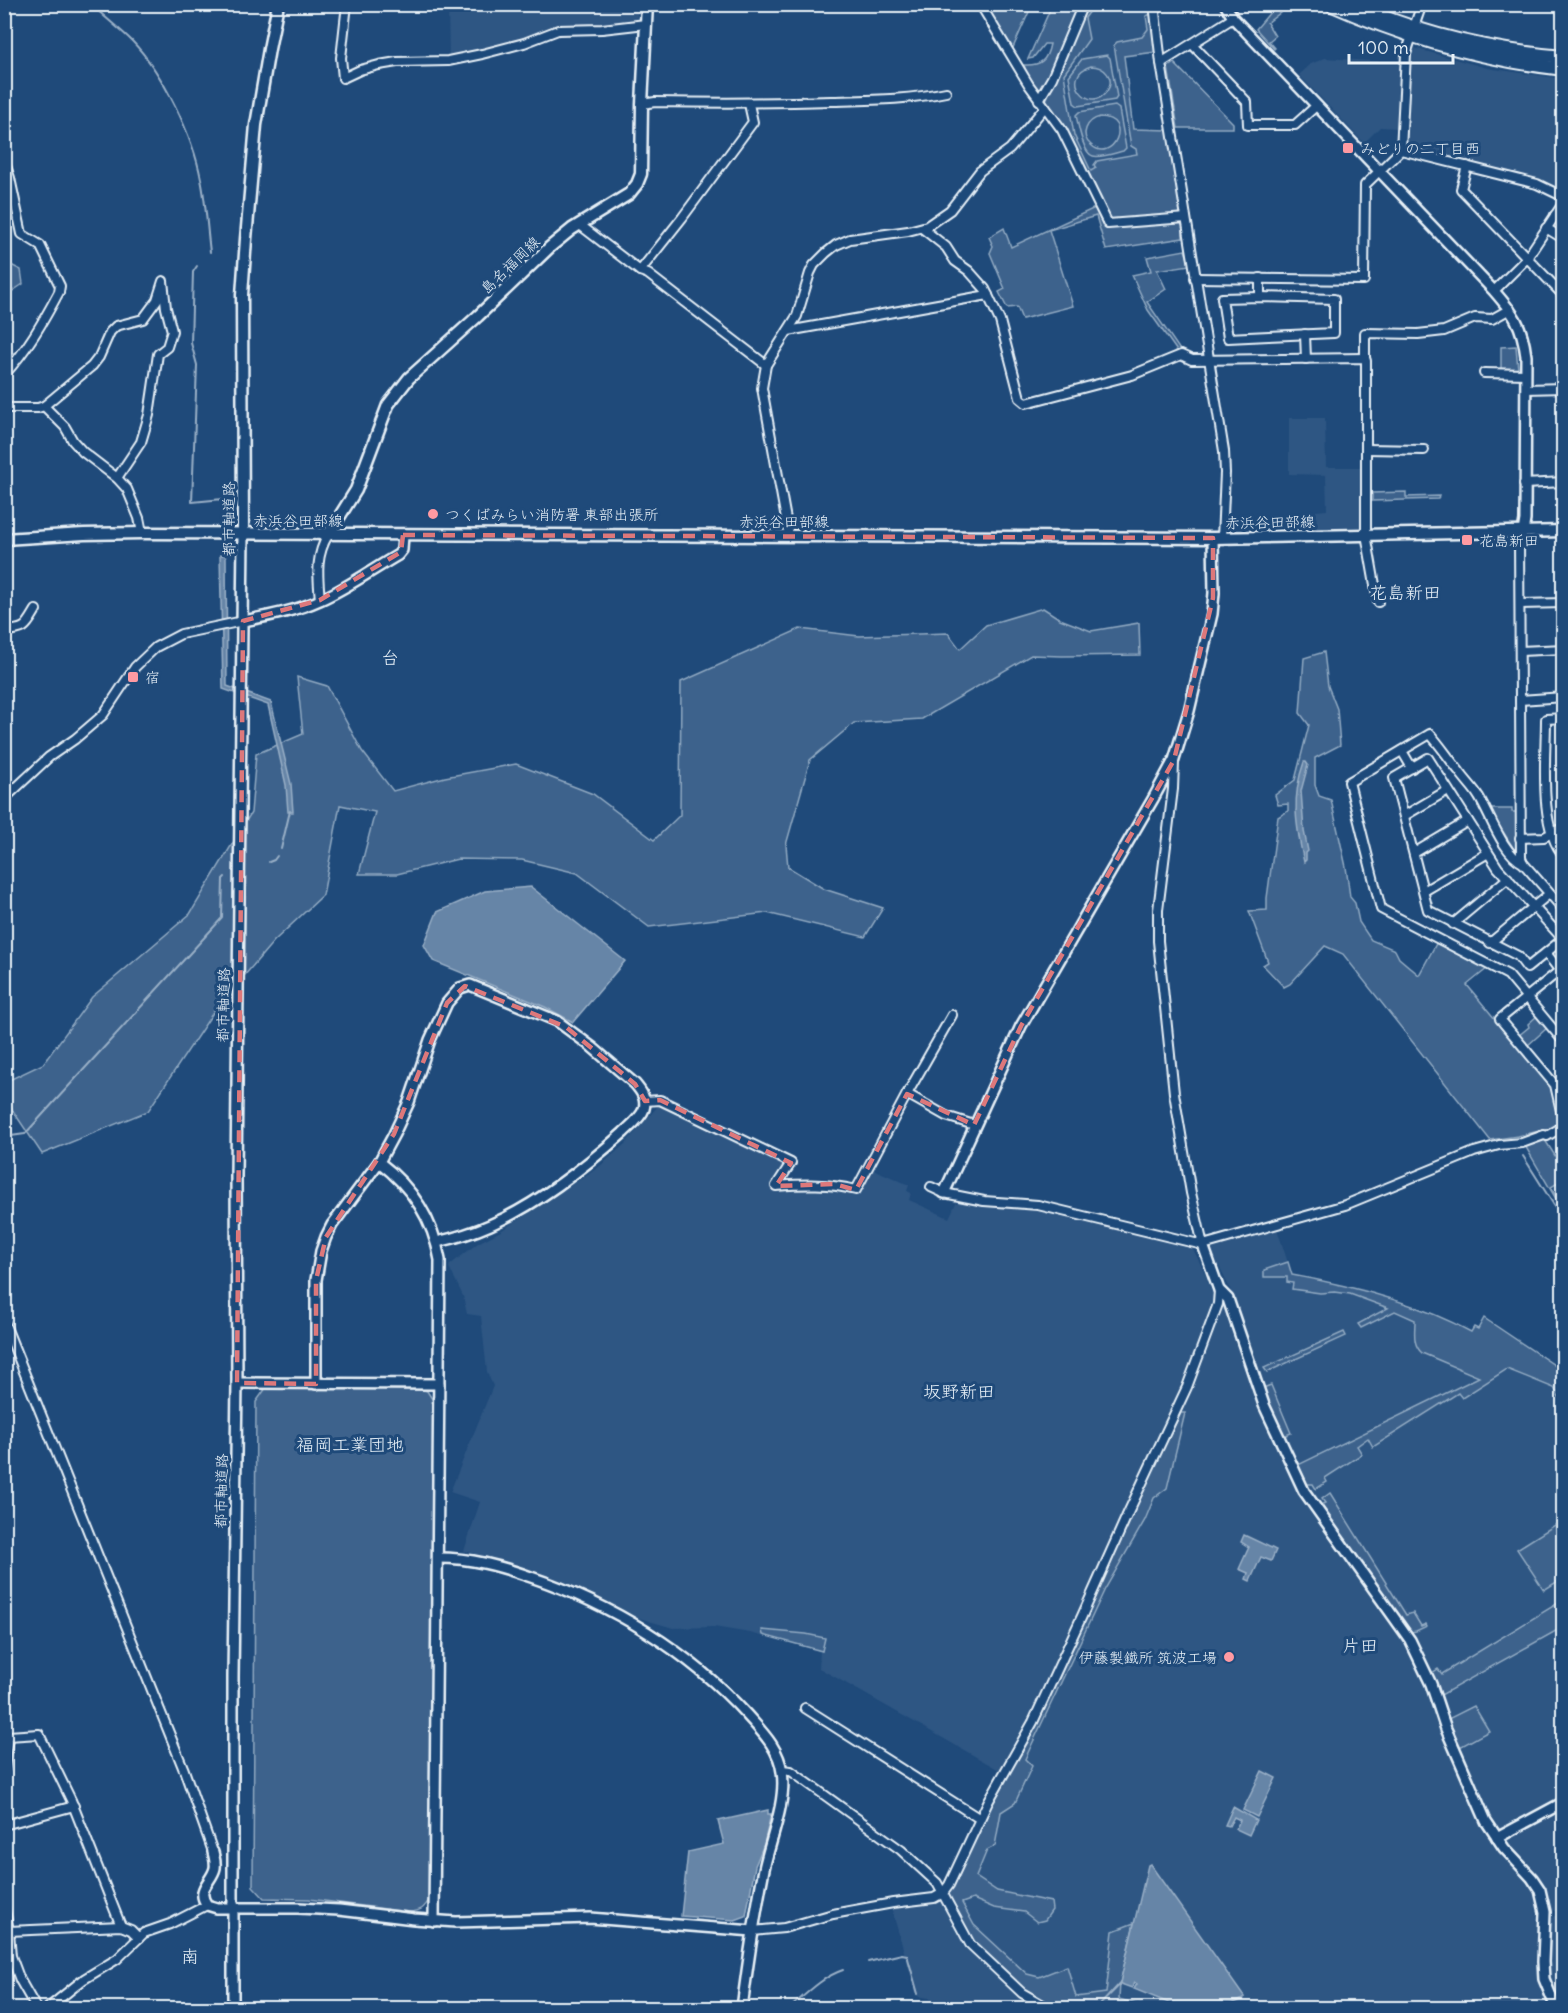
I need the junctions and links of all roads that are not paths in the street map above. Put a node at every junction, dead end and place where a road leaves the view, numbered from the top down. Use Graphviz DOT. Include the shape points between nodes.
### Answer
graph roads {
  1 [pos="278,4"];
  2 [pos="347,4"];
  3 [pos="647,4"];
  4 [pos="980,4"];
  5 [pos="1083,4"];
  6 [pos="1154,4"];
  7 [pos="1225,4"];
  8 [pos="1330,4"];
  9 [pos="1353,4"];
  10 [pos="1422,4"];
  11 [pos="1233,18"];
  12 [pos="646,24"];
  13 [pos="1413,32"];
  14 [pos="1192,44"];
  15 [pos="1563,57"];
  16 [pos="1161,63"];
  17 [pos="1563,69"];
  18 [pos="946,92"];
  19 [pos="1042,103"];
  20 [pos="642,104"];
  21 [pos="749,104"];
  22 [pos="1316,106"];
  23 [pos="1401,150"];
  24 [pos="4,160"];
  25 [pos="1467,166"];
  26 [pos="1379,171"];
  27 [pos="1563,197"];
  28 [pos="1563,202"];
  29 [pos="1555,215"];
  30 [pos="1186,218"];
  31 [pos="1563,219"];
  32 [pos="580,225"];
  33 [pos="922,228"];
  34 [pos="1546,228"];
  35 [pos="1563,239"];
  36 [pos="1527,258"];
  37 [pos="640,271"];
  38 [pos="1196,278"];
  39 [pos="1260,278"];
  40 [pos="1494,291"];
  41 [pos="988,295"];
  42 [pos="1563,296"];
  43 [pos="1260,297"];
  44 [pos="1510,309"];
  45 [pos="788,331"];
  46 [pos="1305,334"];
  47 [pos="1365,358"];
  48 [pos="1208,359"];
  49 [pos="1306,359"];
  50 [pos="766,365"];
  51 [pos="1485,373"];
  52 [pos="1526,374"];
  53 [pos="4,375"];
  54 [pos="1563,388"];
  55 [pos="1526,389"];
  56 [pos="44,406"];
  57 [pos="4,408"];
  58 [pos="1366,449"];
  59 [pos="1424,450"];
  60 [pos="117,478"];
  61 [pos="1563,482"];
  62 [pos="1524,484"];
  63 [pos="1563,531"];
  64 [pos="1523,532"];
  65 [pos="142,533"];
  66 [pos="1366,534"];
  67 [pos="243,535"];
  68 [pos="328,535"];
  69 [pos="403,535"];
  70 [pos="789,536"];
  71 [pos="1218,538"];
  72 [pos="4,539"];
  73 [pos="320,600"];
  74 [pos="1378,602"];
  75 [pos="1563,603"];
  76 [pos="1520,604"];
  77 [pos="36,610"];
  78 [pos="243,621"];
  79 [pos="4,631"];
  80 [pos="1563,649"];
  81 [pos="1520,651"];
  82 [pos="1563,698"];
  83 [pos="1520,700"];
  84 [pos="1563,718"];
  85 [pos="1402,751"];
  86 [pos="1174,760"];
  87 [pos="1412,768"];
  88 [pos="1448,790"];
  89 [pos="4,800"];
  90 [pos="1404,816"];
  91 [pos="1468,821"];
  92 [pos="1563,827"];
  93 [pos="1551,835"];
  94 [pos="1521,838"];
  95 [pos="1414,853"];
  96 [pos="1488,853"];
  97 [pos="1563,856"];
  98 [pos="1523,863"];
  99 [pos="1508,878"];
  100 [pos="1424,891"];
  101 [pos="1549,894"];
  102 [pos="1534,906"];
  103 [pos="1563,910"];
  104 [pos="1453,924"];
  105 [pos="1490,943"];
  106 [pos="1546,953"];
  107 [pos="1562,971"];
  108 [pos="1527,997"];
  109 [pos="952,1015"];
  110 [pos="1563,1042"];
  111 [pos="907,1094"];
  112 [pos="645,1101"];
  113 [pos="974,1125"];
  114 [pos="1563,1125"];
  115 [pos="379,1162"];
  116 [pos="931,1187"];
  117 [pos="944,1193"];
  118 [pos="436,1242"];
  119 [pos="1203,1245"];
  120 [pos="1220,1290"];
  121 [pos="4,1322"];
  122 [pos="237,1383"];
  123 [pos="316,1384"];
  124 [pos="439,1384"];
  125 [pos="438,1558"];
  126 [pos="805,1708"];
  127 [pos="4,1769"];
  128 [pos="782,1770"];
  129 [pos="1563,1802"];
  130 [pos="74,1806"];
  131 [pos="980,1819"];
  132 [pos="4,1825"];
  133 [pos="1497,1838"];
  134 [pos="213,1852"];
  135 [pos="943,1893"];
  136 [pos="4,1905"];
  137 [pos="207,1905"];
  138 [pos="234,1908"];
  139 [pos="434,1920"];
  140 [pos="121,1926"];
  141 [pos="9,1931"];
  142 [pos="753,1931"];
  143 [pos="139,1938"];
  144 [pos="36,2008"];
  145 [pos="48,2008"];
  146 [pos="233,2008"];
  147 [pos="742,2008"];
  148 [pos="1048,2008"];
  149 [pos="1556,2008"];
  1 -- 67 [label="main road, 都市軸道路" via="256,126 242,295"];
  2 -- 12 [label="street" via="341,58 343,78 379,65 447,61 482,54 558,30"];
  3 -- 12 [label="main road, 島名福岡線"];
  4 -- 19 [label="street"];
  5 -- 19 [label="street"];
  6 -- 16 [label="street"];
  7 -- 11 [label="street"];
  8 -- 13 [label="highway"];
  9 -- 13 [label="highway"];
  10 -- 13 [label="street"];
  11 -- 14 [label="street"];
  11 -- 22 [label="street"];
  12 -- 20 [label="main road, 島名福岡線"];
  13 -- 15 [label="highway"];
  13 -- 17 [label="highway" via="1468,52"];
  13 -- 23 [label="street" via="1406,54"];
  14 -- 16 [label="street"];
  14 -- 22 [label="street" via="1247,102 1248,125 1295,125"];
  16 -- 30 [label="street"];
  18 -- 21 [label="street" via="918,97"];
  19 -- 30 [label="street" via="1062,130 1108,224"];
  19 -- 33 [label="street" via="1010,149 980,171 950,210"];
  20 -- 21 [label="street"];
  20 -- 32 [label="main road, 島名福岡線" via="641,174 637,184 629,194"];
  21 -- 37 [label="street" via="753,122"];
  22 -- 26 [label="street"];
  23 -- 25 [label="street"];
  23 -- 26 [label="street"];
  24 -- 53 [label="street" via="22,234 40,244 60,286 33,339"];
  25 -- 27 [label="street" via="1537,184"];
  25 -- 36 [label="street" via="1461,189"];
  26 -- 39 [label="street" via="1365,185 1365,280"];
  26 -- 40 [label="street"];
  28 -- 29 [label="street"];
  29 -- 31 [label="street"];
  29 -- 34 [label="street"];
  30 -- 38 [label="street"];
  32 -- 37 [label="street"];
  32 -- 68 [label="main road, 島名福岡線" via="550,247 409,378 388,405 356,490"];
  33 -- 41 [label="street" via="946,247"];
  33 -- 45 [label="street" via="850,239 831,249 814,265"];
  34 -- 35 [label="street"];
  34 -- 36 [label="street"];
  36 -- 40 [label="street"];
  36 -- 42 [label="street"];
  37 -- 50 [label="street"];
  38 -- 39 [label="street"];
  38 -- 48 [label="street"];
  39 -- 43 [label="street"];
  40 -- 44 [label="street"];
  41 -- 45 [label="street"];
  41 -- 48 [label="street" via="1000,321 1020,398 1026,403 1132,375 1181,355 1192,360"];
  43 -- 46 [label="street" via="1334,298 1334,333"];
  43 -- 46 [label="street" via="1222,298 1228,338"];
  44 -- 47 [label="street" via="1492,319 1475,318 1444,331 1365,333"];
  44 -- 52 [label="street" via="1523,337"];
  45 -- 50 [label="street"];
  46 -- 49 [label="street"];
  47 -- 49 [label="street"];
  47 -- 58 [label="street"];
  48 -- 49 [label="street"];
  48 -- 71 [label="street" via="1224,451"];
  50 -- 70 [label="street" via="762,395"];
  51 -- 52 [label="street"];
  52 -- 55 [label="street"];
  54 -- 55 [label="street"];
  55 -- 62 [label="street"];
  56 -- 57 [label="street"];
  56 -- 60 [label="street" via="83,452"];
  56 -- 60 [label="street" via="92,366 116,326 143,319 157,300 163,281 172,330 167,347 158,354 141,442"];
  58 -- 59 [label="street"];
  58 -- 66 [label="street"];
  60 -- 65 [label="street" via="131,496"];
  61 -- 62 [label="street"];
  62 -- 64 [label="street"];
  63 -- 64 [label="main road, 赤浜谷田部線"];
  64 -- 66 [label="main road, 赤浜谷田部線"];
  64 -- 76 [label="street" via="1519,541"];
  65 -- 67 [label="main road, 赤浜谷田部線"];
  65 -- 72 [label="main road, 赤浜谷田部線"];
  66 -- 71 [label="main road, 赤浜谷田部線"];
  66 -- 74 [label="street"];
  67 -- 68 [label="main road, 赤浜谷田部線"];
  67 -- 78 [label="street, 都市軸道路"];
  68 -- 69 [label="main road, 赤浜谷田部線"];
  68 -- 73 [label="street" via="318,562"];
  69 -- 70 [label="main road, 赤浜谷田部線"];
  69 -- 73 [label="street" via="398,555"];
  70 -- 71 [label="main road, 赤浜谷田部線"];
  71 -- 86 [label="street" via="1212,614"];
  73 -- 78 [label="street"];
  75 -- 76 [label="street"];
  76 -- 81 [label="street"];
  77 -- 79 [label="street" via="22,629"];
  78 -- 89 [label="street" via="181,634 156,647 135,667 103,715 49,757"];
  78 -- 122 [label="street, 都市軸道路"];
  80 -- 81 [label="street"];
  81 -- 83 [label="street"];
  82 -- 83 [label="street"];
  83 -- 94 [label="street"];
  84 -- 93 [label="street" via="1546,719 1546,811"];
  85 -- 87 [label="street"];
  85 -- 98 [label="street" via="1430,734 1479,796 1500,837"];
  85 -- 108 [label="street" via="1349,782 1381,909 1508,975"];
  86 -- 113 [label="street" via="1021,1026"];
  86 -- 119 [label="street" via="1158,941 1175,1104"];
  87 -- 88 [label="street" via="1428,758"];
  87 -- 90 [label="street" via="1394,778"];
  88 -- 90 [label="street"];
  88 -- 91 [label="street"];
  90 -- 95 [label="street"];
  91 -- 95 [label="street"];
  91 -- 96 [label="street"];
  92 -- 93 [label="street"];
  93 -- 94 [label="street"];
  93 -- 97 [label="street"];
  94 -- 98 [label="street"];
  95 -- 100 [label="street"];
  96 -- 99 [label="street"];
  96 -- 100 [label="street"];
  98 -- 101 [label="street"];
  99 -- 102 [label="street"];
  99 -- 104 [label="street"];
  100 -- 104 [label="street" via="1428,910"];
  101 -- 102 [label="street"];
  101 -- 103 [label="street"];
  102 -- 105 [label="street"];
  102 -- 106 [label="street" via="1563,939"];
  104 -- 105 [label="street"];
  105 -- 106 [label="street" via="1518,956 1527,968"];
  106 -- 107 [label="street"];
  107 -- 108 [label="street"];
  108 -- 110 [label="street"];
  108 -- 114 [label="street" via="1500,1018 1555,1085"];
  109 -- 111 [label="street"];
  111 -- 112 [label="street" via="856,1190 834,1184 776,1186 790,1163 660,1100"];
  111 -- 113 [label="street" via="946,1116"];
  112 -- 115 [label="street" via="635,1084 566,1027 475,986 465,986 447,1003 409,1102"];
  112 -- 118 [label="street" via="643,1112 627,1129 578,1171 504,1218"];
  113 -- 117 [label="street"];
  114 -- 119 [label="street" via="1547,1136 1474,1152 1346,1205"];
  115 -- 118 [label="street" via="409,1190 428,1220"];
  115 -- 123 [label="street" via="332,1225 321,1251 316,1280"];
  116 -- 117 [label="street"];
  117 -- 119 [label="street" via="1038,1205"];
  118 -- 124 [label="street" via="440,1268"];
  119 -- 120 [label="street"];
  120 -- 131 [label="street" via="1187,1387 1033,1722"];
  120 -- 133 [label="street" via="1228,1299 1264,1405 1304,1491 1418,1654 1446,1729"];
  121 -- 134 [label="street" via="184,1770"];
  122 -- 123 [label="street"];
  122 -- 138 [label="street, 都市軸道路"];
  123 -- 124 [label="street"];
  124 -- 125 [label="street"];
  125 -- 128 [label="street" via="493,1564 555,1585 587,1598 660,1640 739,1706 769,1741"];
  125 -- 139 [label="street"];
  126 -- 131 [label="street"];
  127 -- 130 [label="street" via="8,1736 39,1734"];
  128 -- 135 [label="street" via="791,1771 900,1850"];
  128 -- 142 [label="street" via="782,1793"];
  129 -- 133 [label="street"];
  130 -- 132 [label="street"];
  130 -- 140 [label="street"];
  131 -- 135 [label="street"];
  133 -- 149 [label="street" via="1532,1878 1543,1899 1543,1972"];
  134 -- 137 [label="street" via="214,1870 202,1895"];
  135 -- 142 [label="street" via="934,1898"];
  135 -- 148 [label="street" via="970,1944 1022,1993"];
  136 -- 141 [label="street"];
  137 -- 138 [label="street"];
  137 -- 143 [label="street"];
  138 -- 139 [label="street" via="339,1910"];
  138 -- 146 [label="street, 都市軸道路"];
  139 -- 142 [label="street" via="590,1918"];
  140 -- 141 [label="street"];
  140 -- 143 [label="street"];
  141 -- 144 [label="street" via="11,1956"];
  142 -- 147 [label="street"];
  143 -- 145 [label="street" via="117,1959 84,1978"];
}
